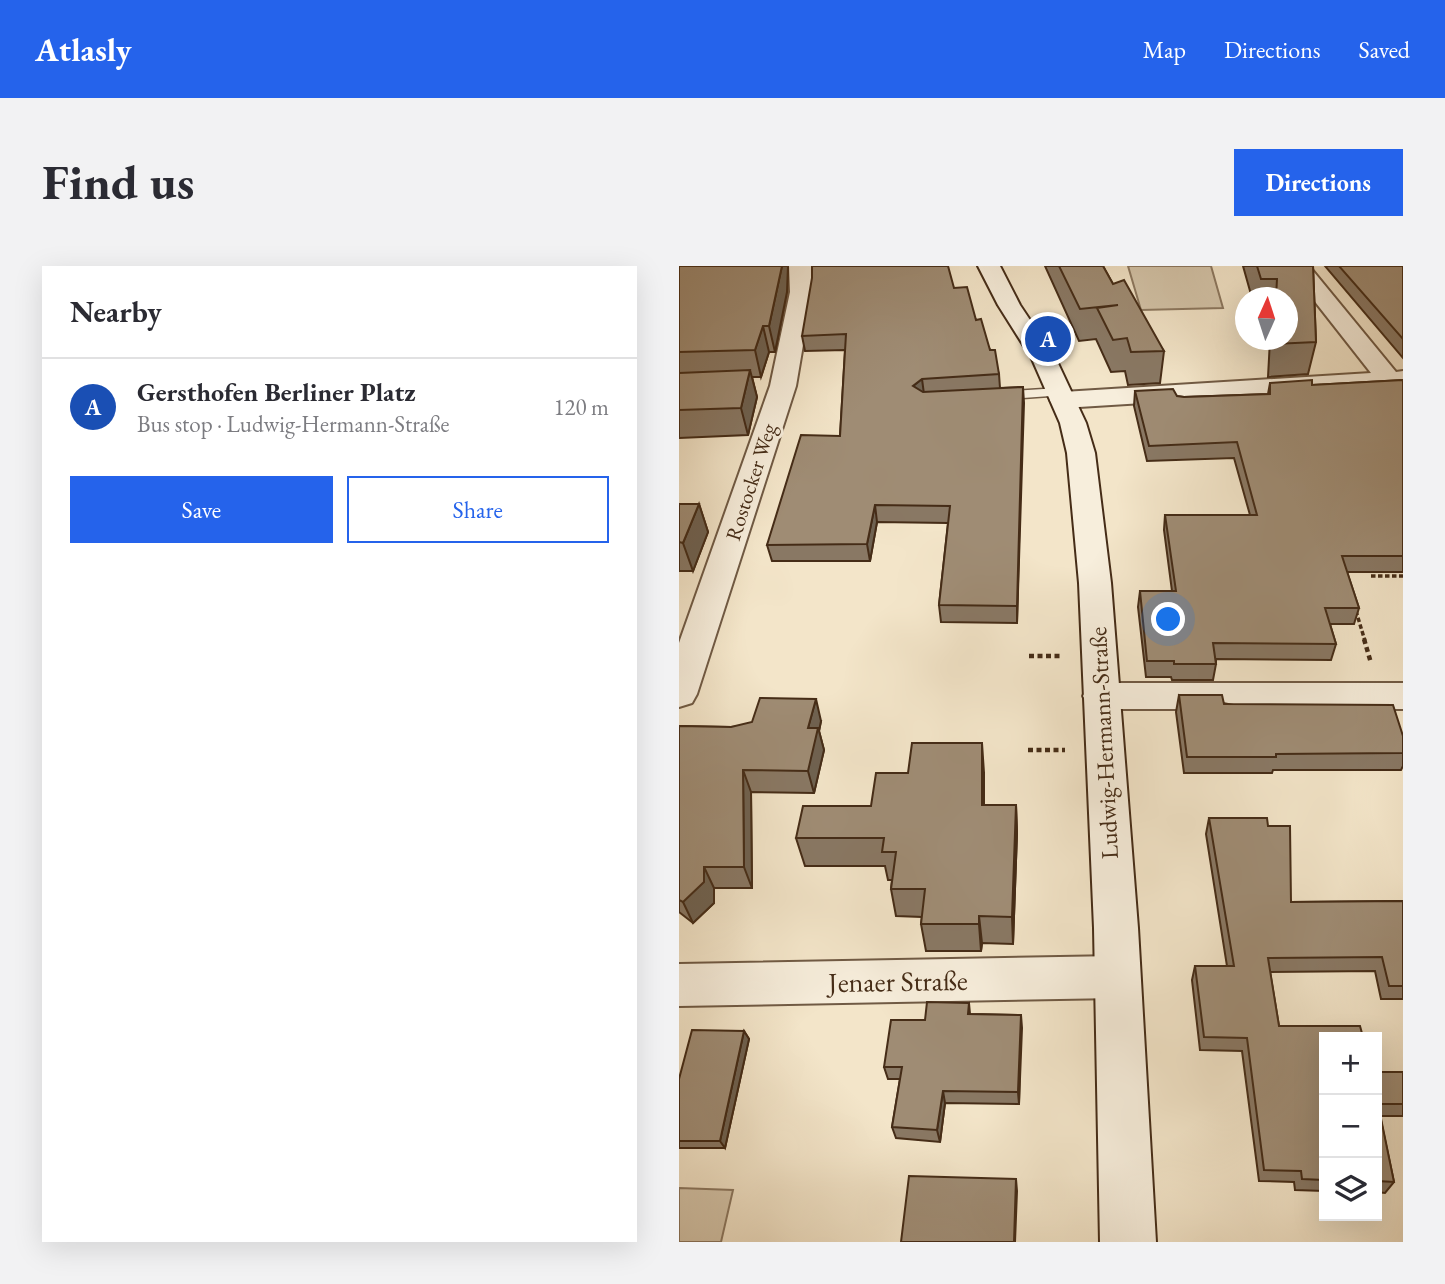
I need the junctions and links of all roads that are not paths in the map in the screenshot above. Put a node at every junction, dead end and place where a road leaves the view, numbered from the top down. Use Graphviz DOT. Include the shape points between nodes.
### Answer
graph roads {
  1 [pos="800,266"];
  2 [pos="989,266"];
  3 [pos="1298,266"];
  4 [pos="1396,379"];
  5 [pos="1061,396"];
  6 [pos="978,398"];
  7 [pos="694,609"];
  8 [pos="679,694"];
  9 [pos="1101,696"];
  10 [pos="1392,696"];
  11 [pos="1117,977"];
  12 [pos="679,985"];
  13 [pos="1128,1242"];
  1 -- 7 [label="street, Rostocker Weg" via="801,292 772,387"];
  2 -- 5 [label="street, Ludwig-Hermann-Straße"];
  3 -- 4 [label="street"];
  4 -- 5 [label="street"];
  5 -- 6 [label="lane"];
  5 -- 9 [label="street, Ludwig-Hermann-Straße" via="1082,465"];
  7 -- 8 [label="street, Rostocker Weg"];
  9 -- 10 [label="street"];
  9 -- 11 [label="street, Ludwig-Hermann-Straße"];
  11 -- 12 [label="street, Jenaer Straße"];
  11 -- 13 [label="street, Ludwig-Hermann-Straße"];
}
